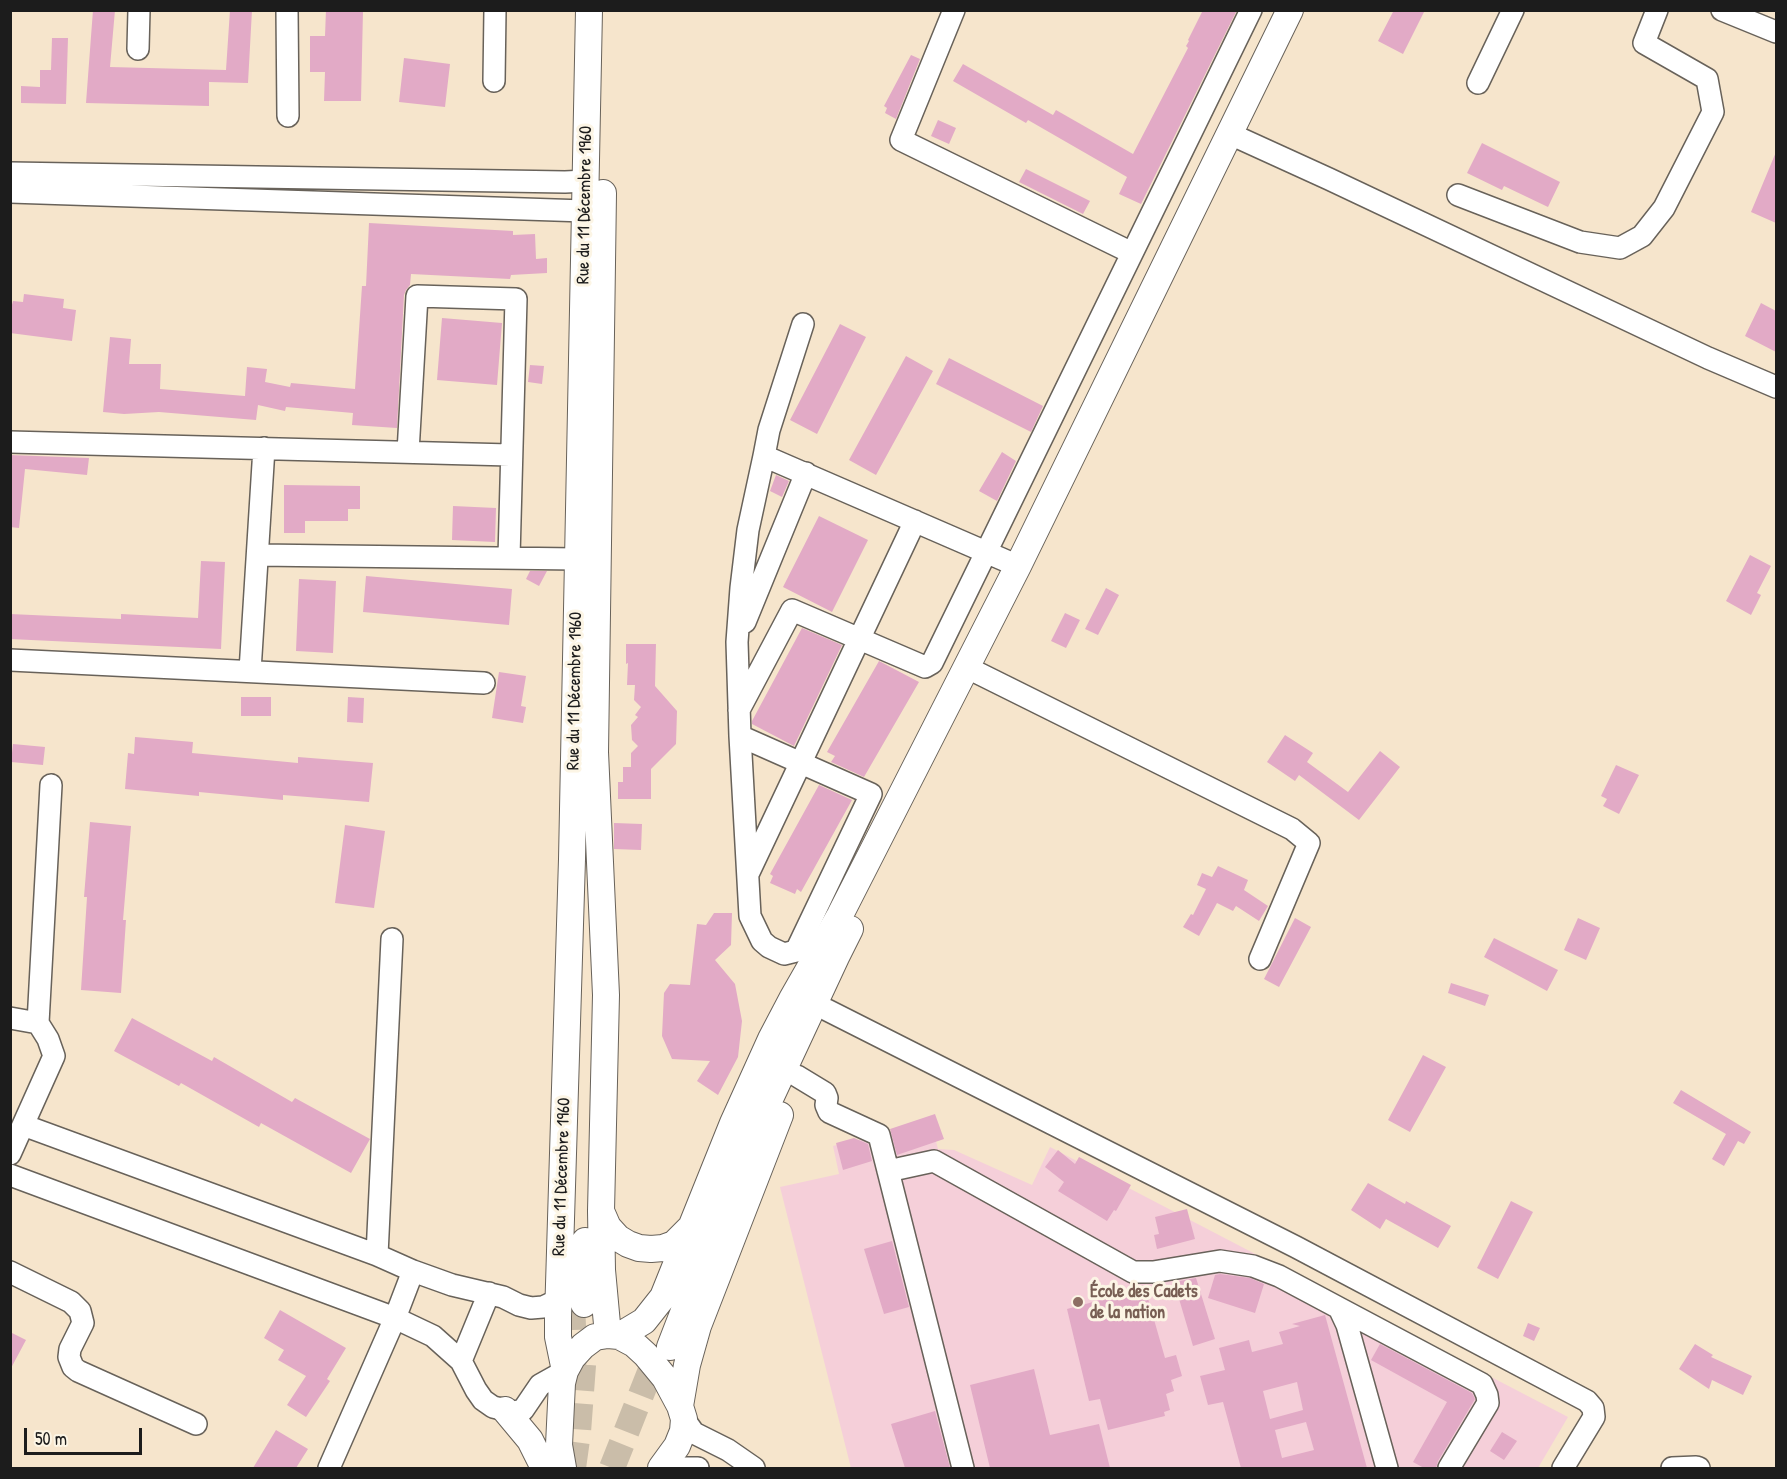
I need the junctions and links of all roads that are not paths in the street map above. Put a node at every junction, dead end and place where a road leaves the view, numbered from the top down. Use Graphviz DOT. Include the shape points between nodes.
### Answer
graph roads {
  1 [pos="139,10"];
  2 [pos="287,10"];
  3 [pos="495,10"];
  4 [pos="590,10"];
  5 [pos="606,10"];
  6 [pos="954,10"];
  7 [pos="1251,10"];
  8 [pos="1290,10"];
  9 [pos="1301,10"];
  10 [pos="1513,10"];
  11 [pos="1657,10"];
  12 [pos="1722,10"];
  13 [pos="1776,32"];
  14 [pos="138,49"];
  15 [pos="494,81"];
  16 [pos="1478,83"];
  17 [pos="288,116"];
  18 [pos="1239,138"];
  19 [pos="10,173"];
  20 [pos="586,181"];
  21 [pos="10,192"];
  22 [pos="1458,195"];
  23 [pos="585,211"];
  24 [pos="1132,253"];
  25 [pos="803,324"];
  26 [pos="1776,387"];
  27 [pos="10,442"];
  28 [pos="264,448"];
  29 [pos="408,452"];
  30 [pos="510,454"];
  31 [pos="764,456"];
  32 [pos="806,473"];
  33 [pos="915,521"];
  34 [pos="985,552"];
  35 [pos="258,555"];
  36 [pos="508,557"];
  37 [pos="577,559"];
  38 [pos="1018,566"];
  39 [pos="860,639"];
  40 [pos="736,642"];
  41 [pos="10,660"];
  42 [pos="250,671"];
  43 [pos="978,673"];
  44 [pos="484,683"];
  45 [pos="739,710"];
  46 [pos="740,736"];
  47 [pos="800,763"];
  48 [pos="51,784"];
  49 [pos="599,853"];
  50 [pos="748,875"];
  51 [pos="851,912"];
  52 [pos="392,939"];
  53 [pos="1260,959"];
  54 [pos="827,1010"];
  55 [pos="10,1018"];
  56 [pos="38,1023"];
  57 [pos="797,1076"];
  58 [pos="23,1125"];
  59 [pos="10,1154"];
  60 [pos="888,1171"];
  61 [pos="10,1175"];
  62 [pos="601,1211"];
  63 [pos="693,1226"];
  64 [pos="377,1255"];
  65 [pos="413,1271"];
  66 [pos="10,1272"];
  67 [pos="489,1293"];
  68 [pos="568,1306"];
  69 [pos="1339,1308"];
  70 [pos="394,1318"];
  71 [pos="611,1330"];
  72 [pos="665,1345"];
  73 [pos="461,1361"];
  74 [pos="565,1371"];
  75 [pos="505,1410"];
  76 [pos="682,1412"];
  77 [pos="196,1424"];
  78 [pos="558,1460"];
  79 [pos="329,1468"];
  80 [pos="544,1468"];
  81 [pos="661,1468"];
  82 [pos="675,1468"];
  83 [pos="698,1468"];
  84 [pos="754,1468"];
  85 [pos="963,1468"];
  86 [pos="1387,1468"];
  87 [pos="1449,1468"];
  88 [pos="1563,1468"];
  89 [pos="1672,1468"];
  90 [pos="1699,1468"];
  1 -- 14 [label="street"];
  2 -- 17 [label="street"];
  3 -- 15 [label="street"];
  4 -- 20 [label="main road, Rue du 11 Décembre 1960"];
  5 -- 49 [label="main road, Rue du 11 Décembre 1960" via="595,752"];
  6 -- 24 [label="street" via="901,140"];
  7 -- 24 [label="street"];
  8 -- 38 [label="main road"];
  9 -- 18 [label="main road"];
  10 -- 16 [label="street"];
  11 -- 22 [label="street" via="1644,43 1707,79 1713,112 1664,208 1642,236 1620,248 1580,242"];
  12 -- 13 [label="street"];
  18 -- 26 [label="street"];
  18 -- 43 [label="main road"];
  19 -- 20 [label="street"];
  20 -- 23 [label="main road, Rue du 11 Décembre 1960"];
  21 -- 23 [label="street"];
  23 -- 37 [label="main road, Rue du 11 Décembre 1960"];
  24 -- 34 [label="street"];
  25 -- 31 [label="street"];
  27 -- 28 [label="street"];
  28 -- 29 [label="street"];
  28 -- 35 [label="street"];
  29 -- 30 [label="street"];
  29 -- 30 [label="street" via="417,296 516,299"];
  30 -- 36 [label="street"];
  31 -- 32 [label="street"];
  31 -- 40 [label="street" via="748,530"];
  32 -- 33 [label="street"];
  32 -- 40 [label="street"];
  33 -- 34 [label="street"];
  33 -- 39 [label="street"];
  34 -- 38 [label="street"];
  34 -- 39 [label="street" via="932,663 925,667"];
  35 -- 36 [label="street"];
  35 -- 42 [label="street"];
  36 -- 37 [label="street"];
  37 -- 68 [label="main road, Rue du 11 Décembre 1960"];
  38 -- 51 [label="main road"];
  39 -- 45 [label="street" via="792,610"];
  39 -- 47 [label="street"];
  40 -- 45 [label="street"];
  41 -- 42 [label="street"];
  42 -- 44 [label="street"];
  43 -- 51 [label="main road"];
  43 -- 53 [label="street" via="1292,830 1309,843"];
  45 -- 46 [label="street"];
  46 -- 47 [label="street"];
  46 -- 50 [label="street"];
  47 -- 50 [label="street"];
  47 -- 50 [label="street" via="871,794 796,951 784,954 762,941 750,916"];
  48 -- 56 [label="street"];
  49 -- 62 [label="main road, Rue du 11 Décembre 1960" via="606,995"];
  49 -- 68 [label="main road" via="591,902"];
  51 -- 54 [label="main road" via="845,965"];
  51 -- 63 [label="main road" via="792,999 766,1050"];
  51 -- 72 [label="main road" via="836,957 747,1148"];
  52 -- 64 [label="street"];
  54 -- 57 [label="main road"];
  54 -- 88 [label="street" via="1296,1247 1587,1401 1594,1417"];
  55 -- 56 [label="street"];
  56 -- 58 [label="street" via="54,1056"];
  57 -- 60 [label="street" via="825,1094 829,1112 879,1135"];
  57 -- 76 [label="main road" via="698,1326 687,1365"];
  58 -- 59 [label="street"];
  58 -- 64 [label="street"];
  60 -- 69 [label="street" via="934,1161 1133,1272 1220,1262 1253,1266"];
  60 -- 85 [label="street"];
  61 -- 70 [label="street"];
  62 -- 63 [label="main road" via="618,1238 639,1248 674,1244"];
  62 -- 71 [label="main road, Rue du 11 Décembre 1960" via="602,1270"];
  63 -- 71 [label="main road" via="663,1297 644,1320"];
  64 -- 65 [label="street"];
  65 -- 67 [label="street"];
  65 -- 70 [label="street"];
  66 -- 77 [label="street" via="71,1302 80,1311 83,1323 69,1357 73,1368"];
  67 -- 68 [label="street" via="531,1308"];
  67 -- 73 [label="street"];
  68 -- 71 [label="main road"];
  68 -- 74 [label="main road, Rue du 11 Décembre 1960" via="558,1337"];
  69 -- 86 [label="street"];
  69 -- 87 [label="street" via="1482,1384 1488,1403"];
  70 -- 73 [label="street" via="434,1336"];
  70 -- 79 [label="street"];
  71 -- 74 [label="main road" via="583,1346"];
  71 -- 76 [label="main road" via="646,1355 665,1378"];
  73 -- 75 [label="street" via="483,1400"];
  74 -- 75 [label="street" via="540,1385 523,1410"];
  74 -- 78 [label="main road"];
  75 -- 80 [label="main road" via="530,1440"];
  76 -- 81 [label="main road" via="683,1431"];
  76 -- 84 [label="street" via="694,1433"];
  82 -- 83 [label="street"];
  89 -- 90 [label="street"];
}
